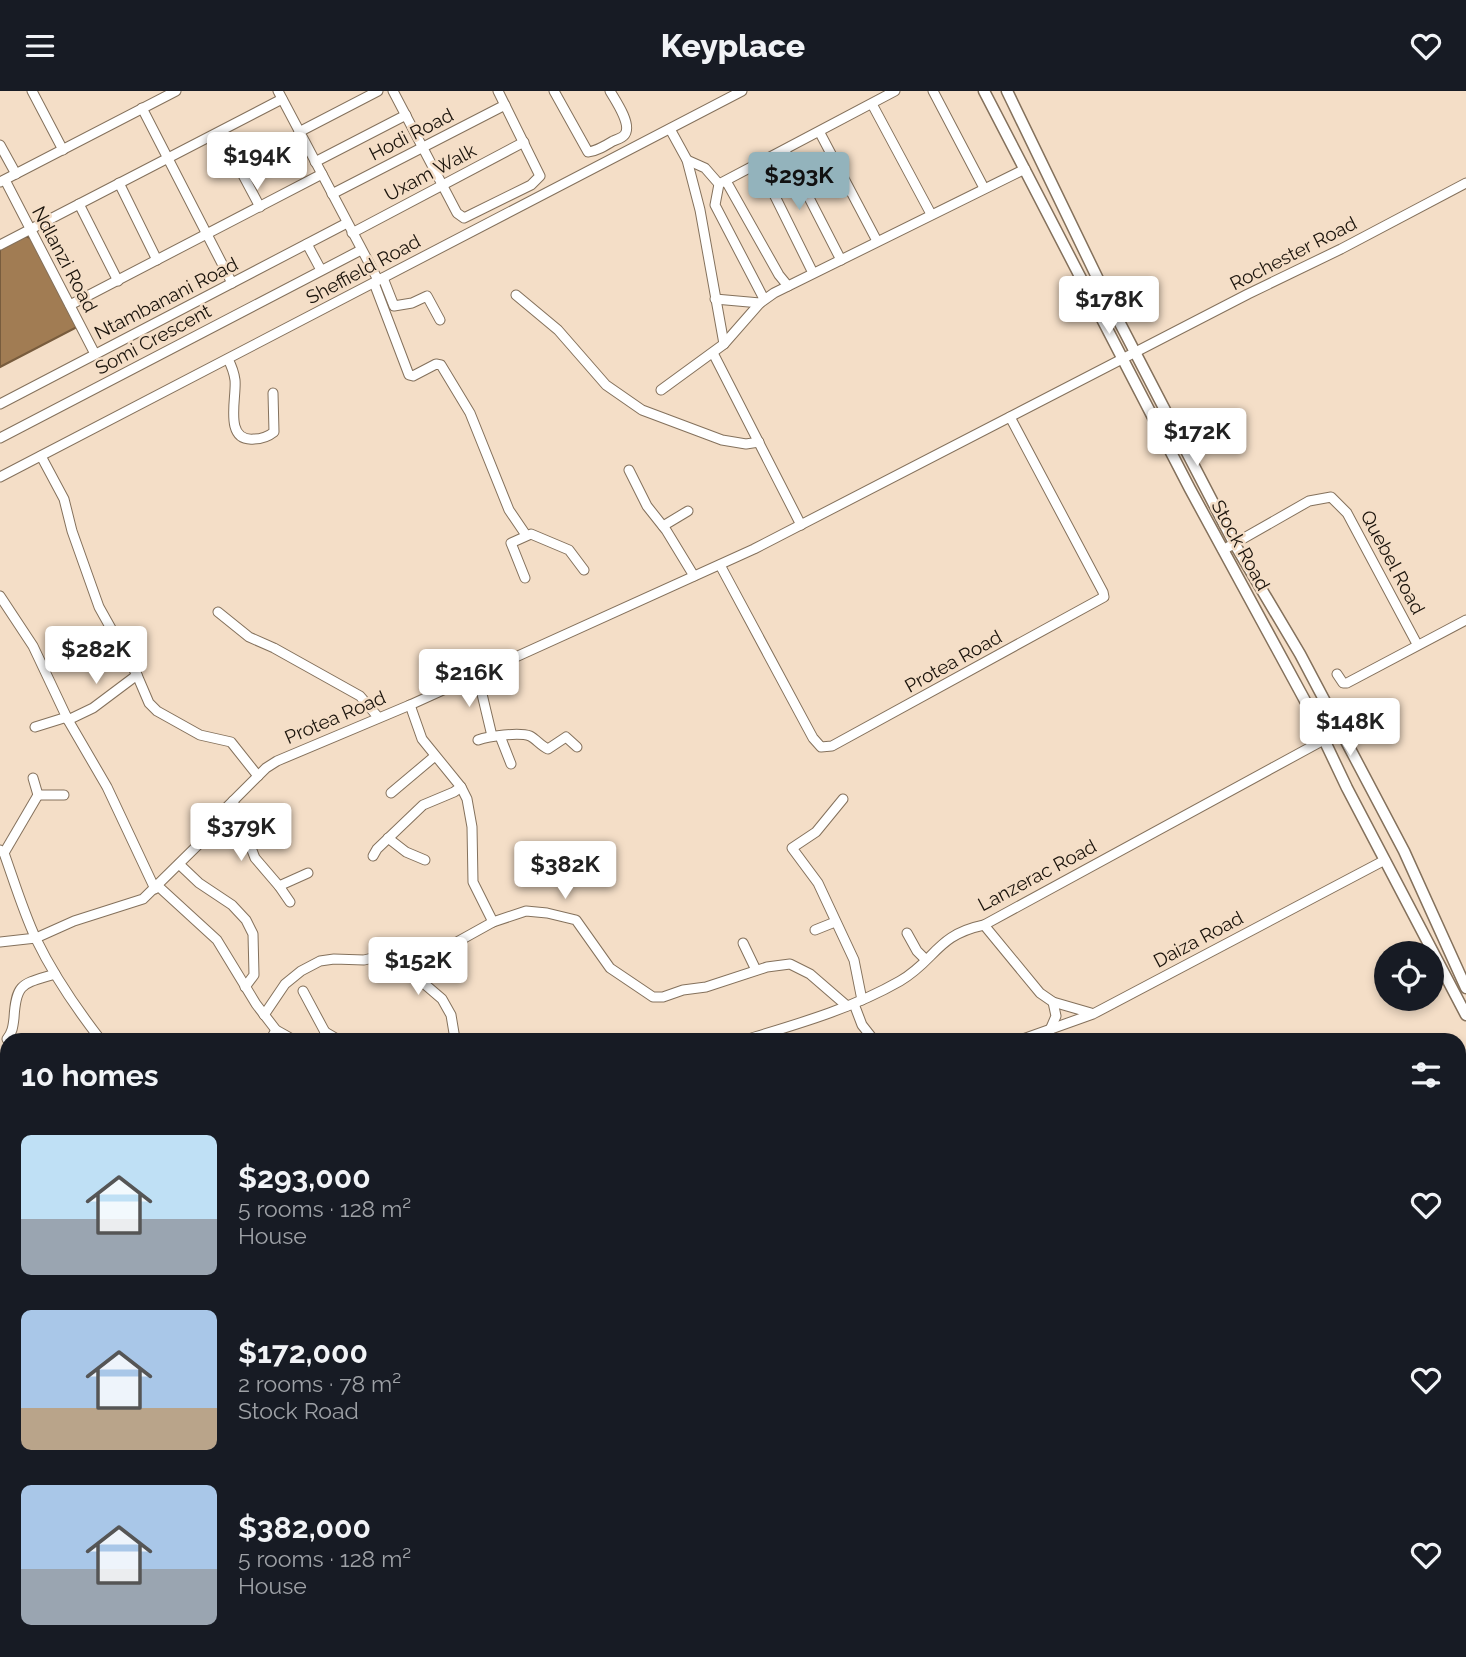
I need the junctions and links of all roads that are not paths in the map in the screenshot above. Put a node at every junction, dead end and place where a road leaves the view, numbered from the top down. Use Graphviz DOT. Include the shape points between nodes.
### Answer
graph roads {
  1 [pos="32,91"];
  2 [pos="176,91"];
  3 [pos="378,91"];
  4 [pos="393,91"];
  5 [pos="498,91"];
  6 [pos="554,91"];
  7 [pos="610,91"];
  8 [pos="742,91"];
  9 [pos="895,91"];
  10 [pos="933,91"];
  11 [pos="984,91"];
  12 [pos="1007,91"];
  13 [pos="279,93"];
  14 [pos="873,104"];
  15 [pos="505,105"];
  16 [pos="142,108"];
  17 [pos="406,115"];
  18 [pos="670,129"];
  19 [pos="219,132"];
  20 [pos="299,132"];
  21 [pos="820,133"];
  22 [pos="524,142"];
  23 [pos="0,145"];
  24 [pos="422,148"];
  25 [pos="63,150"];
  26 [pos="785,151"];
  27 [pos="168,158"];
  28 [pos="687,160"];
  29 [pos="315,162"];
  30 [pos="759,164"];
  31 [pos="1025,169"];
  32 [pos="16,174"];
  33 [pos="321,174"];
  34 [pos="2,181"];
  35 [pos="723,182"];
  36 [pos="1466,183"];
  37 [pos="119,184"];
  38 [pos="442,185"];
  39 [pos="984,188"];
  40 [pos="332,194"];
  41 [pos="79,204"];
  42 [pos="715,205"];
  43 [pos="260,207"];
  44 [pos="699,211"];
  45 [pos="931,214"];
  46 [pos="347,223"];
  47 [pos="30,230"];
  48 [pos="352,233"];
  49 [pos="207,235"];
  50 [pos="877,241"];
  51 [pos="307,244"];
  52 [pos="0,246"];
  53 [pos="361,250"];
  54 [pos="157,260"];
  55 [pos="841,260"];
  56 [pos="321,270"];
  57 [pos="813,274"];
  58 [pos="378,280"];
  59 [pos="118,281"];
  60 [pos="232,283"];
  61 [pos="788,286"];
  62 [pos="516,295"];
  63 [pos="716,299"];
  64 [pos="762,301"];
  65 [pos="70,306"];
  66 [pos="440,320"];
  67 [pos="724,344"];
  68 [pos="713,353"];
  69 [pos="95,354"];
  70 [pos="1135,354"];
  71 [pos="228,359"];
  72 [pos="1123,359"];
  73 [pos="661,390"];
  74 [pos="272,393"];
  75 [pos="0,404"];
  76 [pos="1010,417"];
  77 [pos="0,438"];
  78 [pos="759,442"];
  79 [pos="41,456"];
  80 [pos="629,470"];
  81 [pos="0,477"];
  82 [pos="688,511"];
  83 [pos="801,525"];
  84 [pos="663,526"];
  85 [pos="526,535"];
  86 [pos="1234,543"];
  87 [pos="1223,550"];
  88 [pos="720,565"];
  89 [pos="584,570"];
  90 [pos="694,576"];
  91 [pos="525,578"];
  92 [pos="0,596"];
  93 [pos="218,612"];
  94 [pos="1466,620"];
  95 [pos="1417,644"];
  96 [pos="477,673"];
  97 [pos="1337,674"];
  98 [pos="137,675"];
  99 [pos="410,705"];
  100 [pos="378,717"];
  101 [pos="67,718"];
  102 [pos="35,727"];
  103 [pos="1342,730"];
  104 [pos="496,736"];
  105 [pos="478,740"];
  106 [pos="1324,740"];
  107 [pos="577,747"];
  108 [pos="435,756"];
  109 [pos="511,764"];
  110 [pos="258,776"];
  111 [pos="33,778"];
  112 [pos="461,787"];
  113 [pos="391,793"];
  114 [pos="38,795"];
  115 [pos="64,795"];
  116 [pos="843,799"];
  117 [pos="233,801"];
  118 [pos="388,838"];
  119 [pos="2,852"];
  120 [pos="373,856"];
  121 [pos="425,860"];
  122 [pos="1385,860"];
  123 [pos="179,864"];
  124 [pos="309,873"];
  125 [pos="279,886"];
  126 [pos="157,888"];
  127 [pos="290,902"];
  128 [pos="493,922"];
  129 [pos="835,922"];
  130 [pos="985,925"];
  131 [pos="57,930"];
  132 [pos="815,930"];
  133 [pos="907,933"];
  134 [pos="36,938"];
  135 [pos="0,942"];
  136 [pos="743,943"];
  137 [pos="397,952"];
  138 [pos="44,954"];
  139 [pos="925,959"];
  140 [pos="756,970"];
  141 [pos="55,974"];
  142 [pos="245,988"];
  143 [pos="1466,988"];
  144 [pos="303,991"];
  145 [pos="1053,1002"];
  146 [pos="854,1003"];
  147 [pos="1093,1014"];
  148 [pos="264,1015"];
  149 [pos="1466,1015"];
  150 [pos="276,1030"];
  151 [pos="1049,1031"];
  152 [pos="10,1033"];
  153 [pos="96,1033"];
  154 [pos="274,1033"];
  155 [pos="281,1033"];
  156 [pos="324,1033"];
  157 [pos="454,1033"];
  158 [pos="770,1033"];
  159 [pos="869,1033"];
  160 [pos="1042,1033"];
  1 -- 25 [label="street"];
  2 -- 16 [label="street"];
  3 -- 20 [label="street"];
  4 -- 17 [label="street"];
  5 -- 15 [label="street"];
  6 -- 7 [label="street" via="588,152 627,131"];
  8 -- 18 [label="street, Sheffield Road"];
  9 -- 14 [label="street"];
  10 -- 39 [label="street"];
  11 -- 31 [label="main road, Stock Road"];
  12 -- 70 [label="main road, Stock Road"];
  13 -- 19 [label="street"];
  13 -- 20 [label="street"];
  14 -- 21 [label="street"];
  14 -- 45 [label="street"];
  15 -- 22 [label="street"];
  15 -- 24 [label="street, Hodi Road"];
  16 -- 25 [label="street"];
  16 -- 27 [label="street"];
  17 -- 24 [label="street"];
  17 -- 29 [label="street, Hodi Road"];
  18 -- 28 [label="street"];
  18 -- 58 [label="street, Sheffield Road"];
  19 -- 27 [label="street"];
  19 -- 43 [label="street"];
  20 -- 29 [label="street"];
  21 -- 26 [label="street"];
  21 -- 50 [label="street"];
  22 -- 38 [label="street, Uxam Walk"];
  22 -- 38 [label="street" via="540,176 537,182 469,218 461,218"];
  23 -- 32 [label="street"];
  24 -- 38 [label="street"];
  24 -- 40 [label="street, Hodi Road"];
  25 -- 32 [label="street"];
  26 -- 30 [label="street"];
  26 -- 55 [label="street"];
  27 -- 37 [label="street"];
  27 -- 49 [label="street"];
  28 -- 35 [label="street"];
  28 -- 44 [label="street"];
  29 -- 33 [label="street"];
  30 -- 35 [label="street"];
  30 -- 57 [label="street"];
  31 -- 39 [label="street"];
  31 -- 72 [label="main road, Stock Road"];
  32 -- 34 [label="street"];
  33 -- 40 [label="street"];
  33 -- 43 [label="street"];
  34 -- 47 [label="street, Ndlanzi Road"];
  35 -- 42 [label="street"];
  35 -- 61 [label="street"];
  36 -- 70 [label="street, Rochester Road"];
  37 -- 41 [label="street"];
  37 -- 54 [label="street"];
  38 -- 48 [label="street, Uxam Walk"];
  39 -- 45 [label="street"];
  40 -- 46 [label="street"];
  41 -- 47 [label="street"];
  41 -- 59 [label="street"];
  42 -- 44 [label="street"];
  42 -- 64 [label="street"];
  43 -- 49 [label="street"];
  44 -- 63 [label="street"];
  45 -- 50 [label="street"];
  46 -- 48 [label="street"];
  46 -- 51 [label="street, Ntambanani Road"];
  47 -- 52 [label="street"];
  47 -- 65 [label="street, Ndlanzi Road"];
  48 -- 53 [label="street"];
  49 -- 54 [label="street"];
  49 -- 60 [label="street"];
  50 -- 55 [label="street"];
  51 -- 56 [label="street"];
  51 -- 60 [label="street, Ntambanani Road"];
  53 -- 56 [label="street, Somi Crescent"];
  53 -- 58 [label="street"];
  54 -- 59 [label="street"];
  55 -- 57 [label="street"];
  56 -- 77 [label="street, Somi Crescent"];
  57 -- 61 [label="street"];
  58 -- 66 [label="street" via="394,306 427,296"];
  58 -- 71 [label="street, Sheffield Road"];
  58 -- 85 [label="street" via="409,375 441,365 470,413 509,510"];
  59 -- 65 [label="street"];
  60 -- 69 [label="street, Ntambanani Road"];
  61 -- 64 [label="street"];
  62 -- 78 [label="street" via="558,330 606,385 642,410 722,440"];
  63 -- 64 [label="street"];
  63 -- 67 [label="street"];
  64 -- 67 [label="street"];
  65 -- 69 [label="street, Ndlanzi Road"];
  67 -- 68 [label="street"];
  68 -- 73 [label="street"];
  68 -- 78 [label="street"];
  69 -- 75 [label="street, Ntambanani Road"];
  70 -- 72 [label="street, Rochester Road"];
  70 -- 86 [label="main road, Stock Road"];
  71 -- 74 [label="street" via="235,381 234,423 244,439 274,432"];
  71 -- 79 [label="street, Sheffield Road"];
  72 -- 76 [label="street, Protea Road"];
  72 -- 87 [label="main road, Stock Road"];
  76 -- 83 [label="street, Protea Road"];
  76 -- 88 [label="street, Protea Road" via="1104,597 832,746 821,747 813,738"];
  78 -- 83 [label="street"];
  79 -- 81 [label="street, Sheffield Road"];
  79 -- 98 [label="street" via="64,499 99,607"];
  80 -- 84 [label="street"];
  82 -- 84 [label="street"];
  83 -- 88 [label="street, Protea Road"];
  84 -- 90 [label="street"];
  85 -- 89 [label="street" via="564,547"];
  85 -- 91 [label="street" via="511,543"];
  86 -- 87 [label="street, Quebel Road"];
  86 -- 95 [label="street, Quebel Road" via="1309,501 1331,497 1348,513"];
  86 -- 103 [label="main road, Stock Road"];
  87 -- 106 [label="main road, Stock Road"];
  88 -- 90 [label="street, Protea Road"];
  90 -- 96 [label="street, Protea Road"];
  92 -- 101 [label="street" via="28,637"];
  93 -- 100 [label="street" via="249,637 360,696"];
  94 -- 95 [label="street"];
  95 -- 97 [label="street" via="1347,683"];
  96 -- 99 [label="street, Protea Road"];
  96 -- 104 [label="street"];
  98 -- 101 [label="street" via="93,708"];
  98 -- 110 [label="street" via="153,708 200,735 231,742"];
  99 -- 100 [label="street, Protea Road"];
  99 -- 108 [label="street" via="422,739"];
  100 -- 110 [label="street, Protea Road" via="277,761"];
  101 -- 102 [label="street"];
  101 -- 126 [label="street"];
  103 -- 106 [label="street, Lanzerac Road"];
  103 -- 143 [label="main road, Stock Road"];
  104 -- 105 [label="street"];
  104 -- 107 [label="street" via="524,734 548,749 566,737"];
  104 -- 109 [label="street"];
  106 -- 122 [label="main road, Stock Road"];
  106 -- 130 [label="street, Lanzerac Road"];
  108 -- 112 [label="street"];
  108 -- 113 [label="street"];
  110 -- 117 [label="street, Protea Road"];
  111 -- 114 [label="street"];
  112 -- 118 [label="street" via="423,805"];
  112 -- 128 [label="street" via="470,813 473,882"];
  114 -- 115 [label="street"];
  114 -- 119 [label="street"];
  116 -- 129 [label="street" via="816,832 792,848 814,876"];
  117 -- 123 [label="street, Protea Road"];
  117 -- 125 [label="street" via="255,858"];
  118 -- 120 [label="street"];
  118 -- 121 [label="street"];
  119 -- 134 [label="street"];
  122 -- 147 [label="street, Daiza Road"];
  122 -- 149 [label="main road, Stock Road"];
  123 -- 126 [label="street, Protea Road"];
  123 -- 142 [label="street" via="240,911 249,924 254,975"];
  124 -- 125 [label="street"];
  125 -- 127 [label="street"];
  126 -- 131 [label="street, Protea Road" via="138,902"];
  126 -- 142 [label="street" via="217,940"];
  128 -- 137 [label="street" via="448,947"];
  128 -- 140 [label="street" via="530,911 573,918 610,968 653,997 706,987"];
  129 -- 132 [label="street"];
  129 -- 146 [label="street" via="854,960"];
  130 -- 139 [label="street, Lanzerac Road" via="954,934"];
  130 -- 145 [label="street" via="1032,985"];
  131 -- 134 [label="street, Protea Road"];
  131 -- 138 [label="street"];
  133 -- 139 [label="street"];
  134 -- 135 [label="street, Protea Road"];
  134 -- 138 [label="street"];
  136 -- 140 [label="street"];
  137 -- 148 [label="street" via="313,964 285,984"];
  137 -- 157 [label="street" via="407,969 442,999"];
  138 -- 141 [label="street"];
  139 -- 146 [label="street, Lanzerac Road" via="903,979"];
  140 -- 146 [label="street" via="796,965"];
  141 -- 152 [label="street" via="19,991"];
  141 -- 153 [label="street"];
  142 -- 148 [label="street"];
  144 -- 156 [label="street"];
  145 -- 147 [label="street"];
  145 -- 151 [label="street" via="1056,1016"];
  146 -- 158 [label="street, Lanzerac Road"];
  146 -- 159 [label="street"];
  147 -- 151 [label="street, Daiza Road"];
  148 -- 150 [label="street"];
  150 -- 154 [label="street"];
  150 -- 155 [label="street"];
  151 -- 160 [label="street, Daiza Road"];
}
